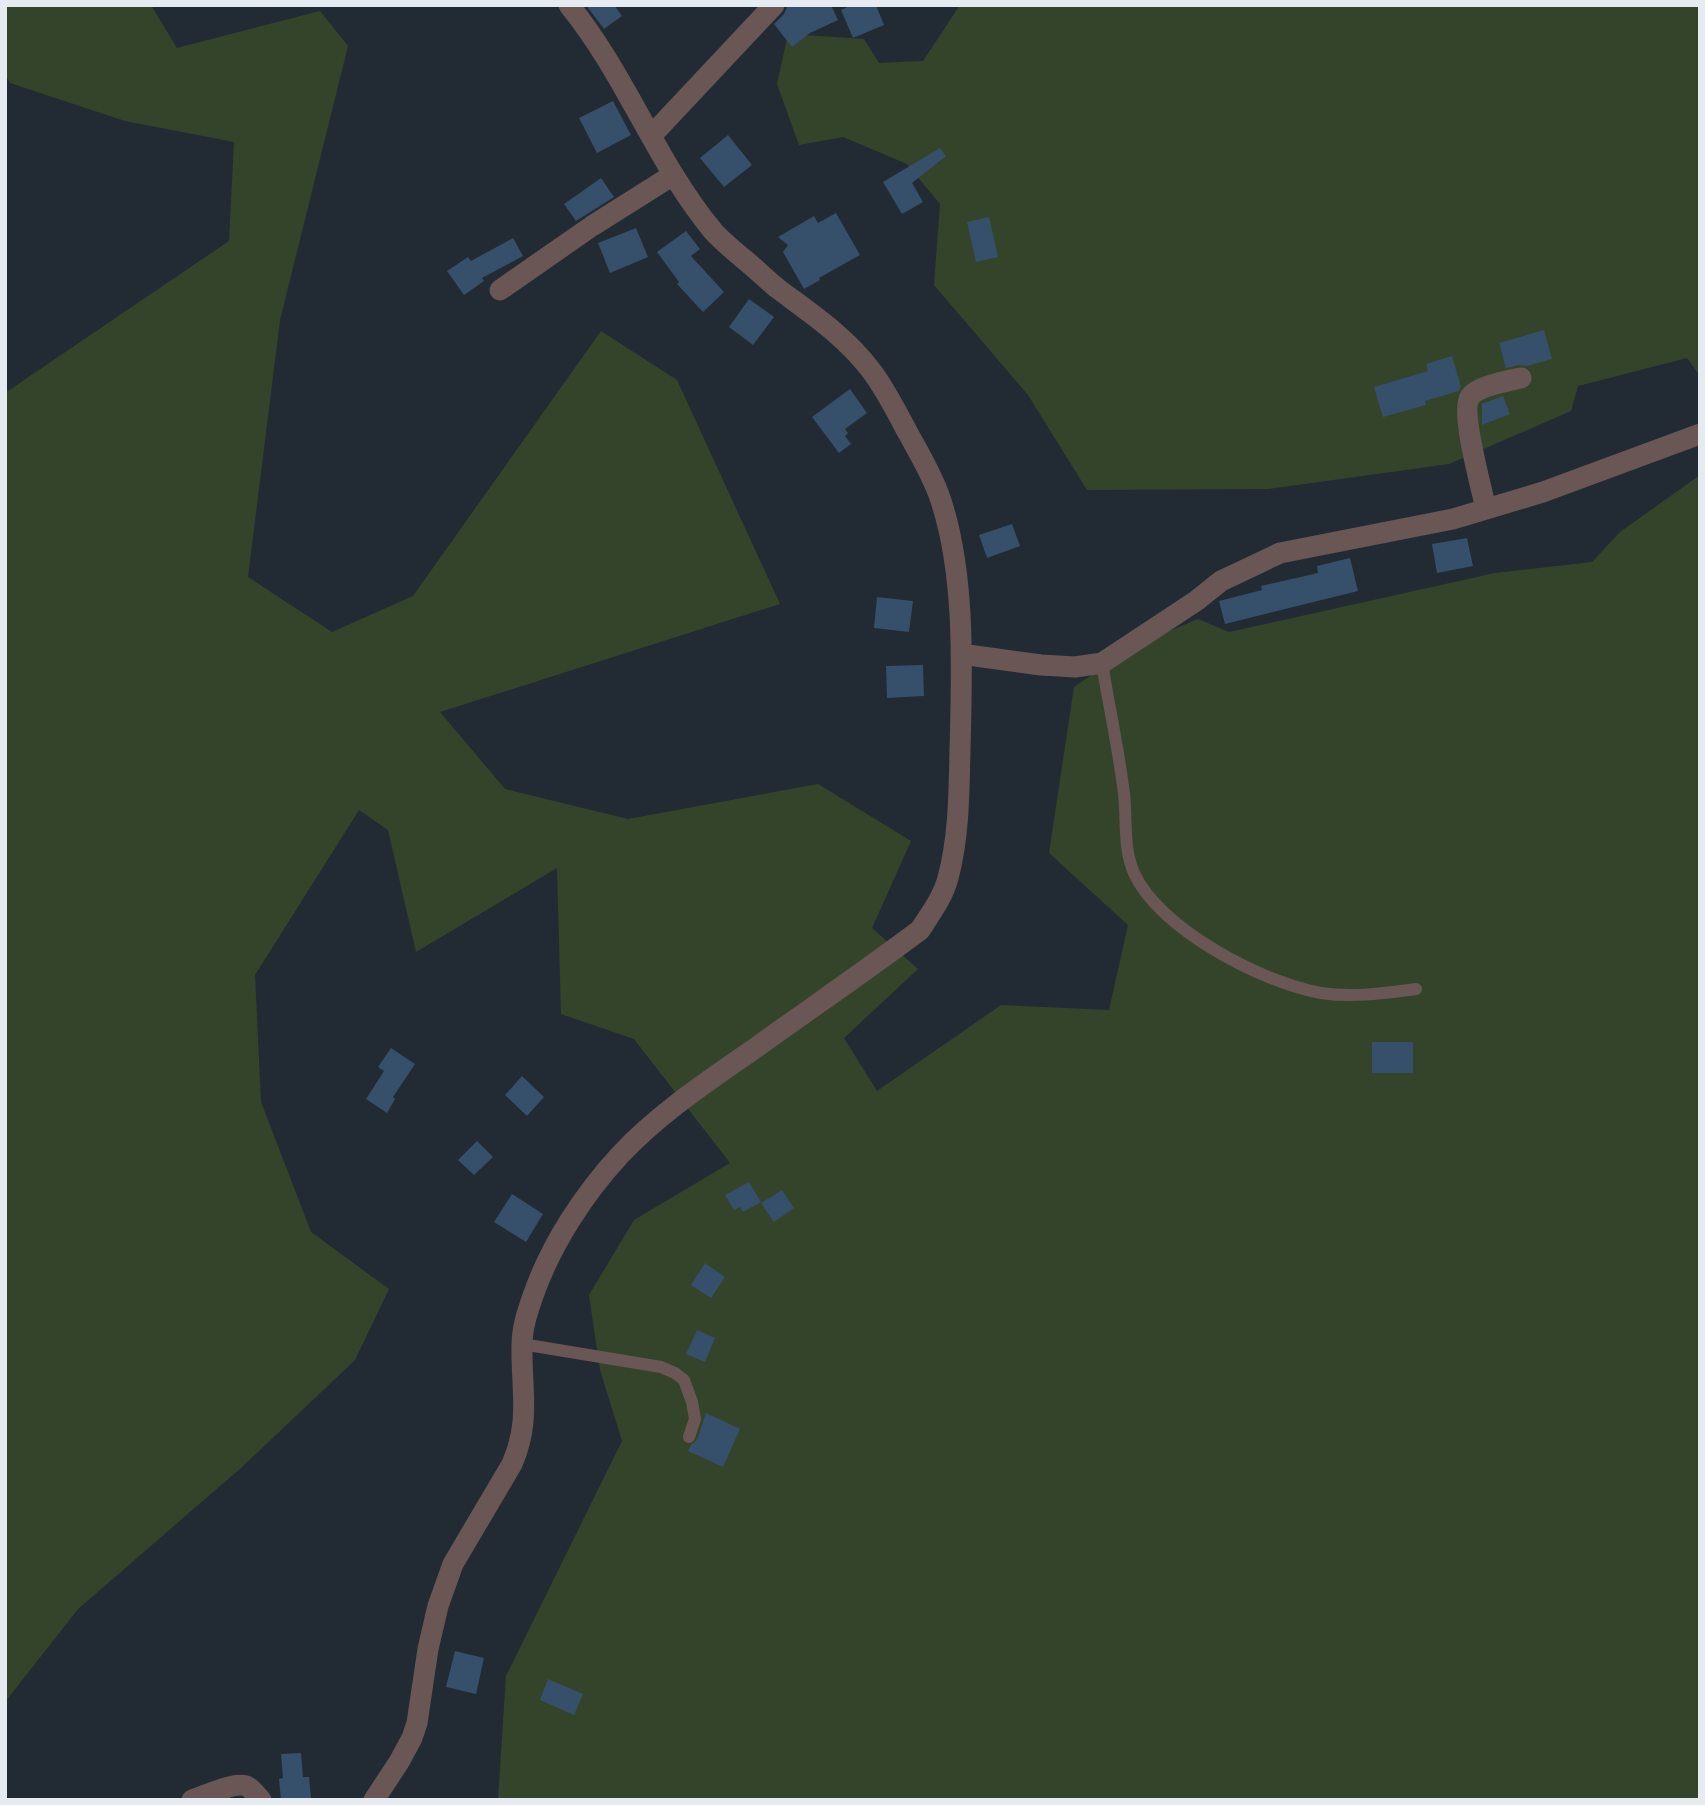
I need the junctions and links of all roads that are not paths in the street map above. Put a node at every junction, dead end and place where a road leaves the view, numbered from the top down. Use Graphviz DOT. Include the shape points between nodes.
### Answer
graph roads {
  1 [pos="569,5"];
  2 [pos="775,5"];
  3 [pos="652,135"];
  4 [pos="673,175"];
  5 [pos="500,290"];
  6 [pos="1521,377"];
  7 [pos="1700,434"];
  8 [pos="1486,509"];
  9 [pos="961,654"];
  10 [pos="1102,663"];
  11 [pos="1416,989"];
  12 [pos="522,1344"];
  13 [pos="689,1437"];
  14 [pos="192,1800"];
  15 [pos="261,1800"];
  16 [pos="374,1800"];
  1 -- 3 [label="street"];
  2 -- 3 [label="street"];
  3 -- 4 [label="street"];
  4 -- 5 [label="street"];
  4 -- 9 [label="street" via="714,232 843,339 891,400 939,495 949,531"];
  6 -- 8 [label="street" via="1479,390 1467,403"];
  7 -- 8 [label="street"];
  8 -- 10 [label="street" via="1280,553 1222,581"];
  9 -- 10 [label="street" via="1041,665"];
  9 -- 12 [label="street" via="959,802 951,868 937,904 920,930 696,1089 620,1155 586,1196 557,1244 524,1321"];
  10 -- 11 [label="lane" via="1124,795 1125,836 1133,871 1153,901 1193,936 1292,987 1324,994 1368,995"];
  12 -- 13 [label="lane" via="675,1373 684,1380 692,1402 695,1419"];
  12 -- 16 [label="street" via="524,1408 519,1447 453,1564 435,1617 412,1738"];
  14 -- 15 [label="street" via="241,1785"];
}
